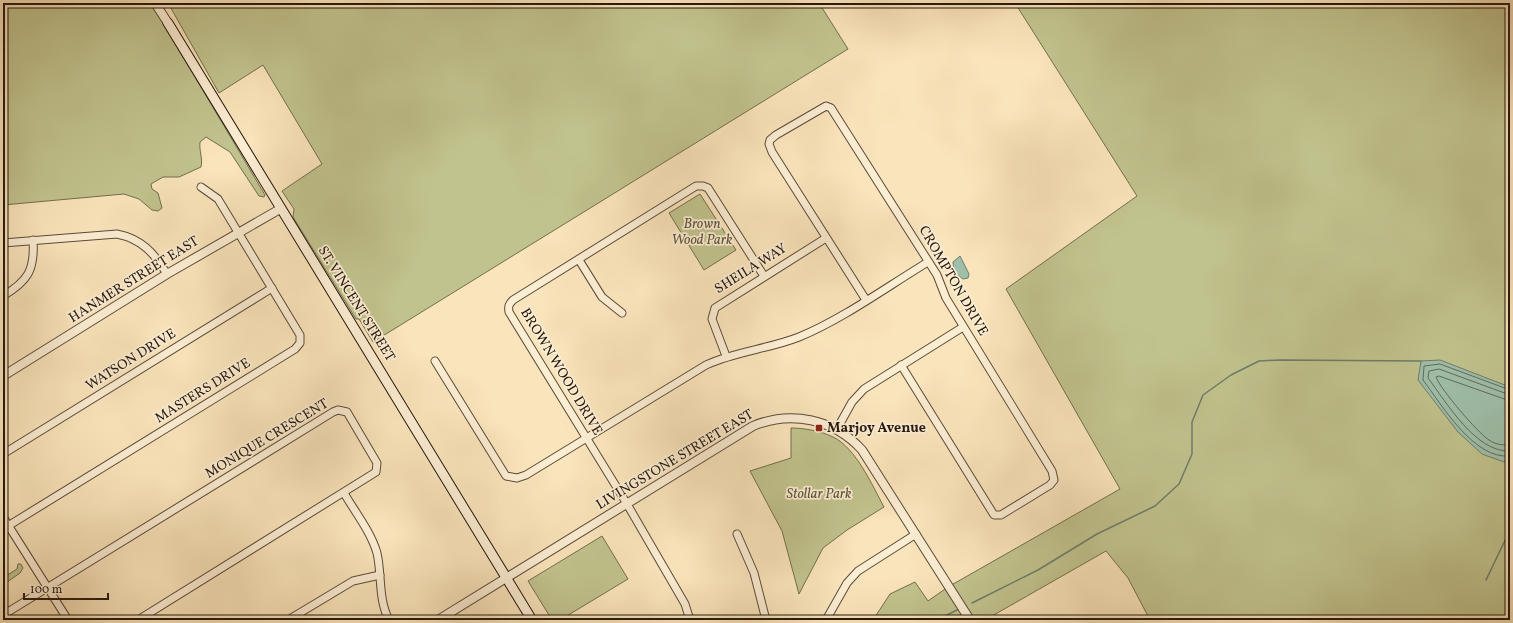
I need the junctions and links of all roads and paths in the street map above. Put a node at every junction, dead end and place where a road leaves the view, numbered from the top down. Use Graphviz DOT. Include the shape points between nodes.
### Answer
graph roads {
  1 [pos="155,3"];
  2 [pos="168,23"];
  3 [pos="201,187"];
  4 [pos="280,209"];
  5 [pos="238,232"];
  6 [pos="826,238"];
  7 [pos="33,240"];
  8 [pos="3,243"];
  9 [pos="579,260"];
  10 [pos="928,262"];
  11 [pos="167,274"];
  12 [pos="764,276"];
  13 [pos="272,288"];
  14 [pos="3,296"];
  15 [pos="866,300"];
  16 [pos="622,313"];
  17 [pos="963,327"];
  18 [pos="726,356"];
  19 [pos="435,361"];
  20 [pos="902,365"];
  21 [pos="3,376"];
  22 [pos="837,429"];
  23 [pos="586,437"];
  24 [pos="3,454"];
  25 [pos="344,493"];
  26 [pos="626,504"];
  27 [pos="3,518"];
  28 [pos="8,526"];
  29 [pos="737,534"];
  30 [pos="916,534"];
  31 [pos="380,575"];
  32 [pos="506,579"];
  33 [pos="48,588"];
  34 [pos="3,615"];
  35 [pos="68,620"];
  36 [pos="138,620"];
  37 [pos="288,620"];
  38 [pos="389,620"];
  39 [pos="438,620"];
  40 [pos="532,620"];
  41 [pos="690,620"];
  42 [pos="766,620"];
  43 [pos="826,620"];
  44 [pos="970,620"];
  1 -- 2 [label="street, ST. VINCENT STREET"];
  2 -- 4 [label="main road, ST. VINCENT STREET"];
  3 -- 5 [label="street, MASTERS DRIVE" via="218,200"];
  4 -- 5 [label="street, HANMER STREET EAST"];
  4 -- 32 [label="main road, ST. VINCENT STREET"];
  5 -- 11 [label="street, HANMER STREET EAST"];
  5 -- 13 [label="street, MASTERS DRIVE"];
  6 -- 10 [label="street, CROMPTON DRIVE" via="769,144 776,135 826,106 831,108"];
  6 -- 12 [label="street, SHEILA WAY"];
  6 -- 15 [label="street, CROMPTON DRIVE"];
  7 -- 8 [label="street"];
  7 -- 11 [label="street" via="108,234 126,236 148,248"];
  7 -- 14 [label="street" via="34,259 29,275"];
  9 -- 12 [label="street, BROWN WOOD DRIVE" via="696,186 702,186 708,188"];
  9 -- 16 [label="street" via="602,297"];
  9 -- 23 [label="street, BROWN WOOD DRIVE" via="513,300 508,307"];
  10 -- 15 [label="street"];
  10 -- 17 [label="street, CROMPTON DRIVE"];
  11 -- 21 [label="street, HANMER STREET EAST"];
  12 -- 18 [label="street, SHEILA WAY" via="715,308 712,319"];
  13 -- 24 [label="street, WATSON DRIVE"];
  13 -- 28 [label="street, MASTERS DRIVE" via="300,336 299,346"];
  15 -- 18 [label="street" via="798,337"];
  17 -- 20 [label="street"];
  17 -- 20 [label="street, CROMPTON DRIVE" via="1054,476 1050,485 998,516 991,512"];
  18 -- 23 [label="street" via="694,371"];
  19 -- 23 [label="street" via="506,476 517,478 526,475"];
  20 -- 22 [label="street" via="869,385 857,396"];
  22 -- 26 [label="street, LIVINGSTONE STREET EAST" via="802,418 779,418 762,422"];
  22 -- 30 [label="street, LIVINGSTONE STREET EAST" via="868,456"];
  23 -- 26 [label="street, BROWN WOOD DRIVE"];
  25 -- 31 [label="street" via="374,544"];
  25 -- 33 [label="street, MONIQUE CRESCENT" via="372,475 378,467 347,412 338,410"];
  25 -- 36 [label="street, MONIQUE CRESCENT"];
  26 -- 32 [label="street, LIVINGSTONE STREET EAST"];
  26 -- 41 [label="street, BROWN WOOD DRIVE" via="685,604"];
  27 -- 28 [label="street"];
  28 -- 33 [label="street"];
  29 -- 42 [label="street" via="754,573"];
  30 -- 43 [label="street" via="858,571 847,583"];
  30 -- 44 [label="street, LIVINGSTONE STREET EAST"];
  31 -- 37 [label="street" via="353,581"];
  31 -- 38 [label="street" via="383,604"];
  32 -- 39 [label="street, LIVINGSTONE STREET EAST"];
  32 -- 40 [label="main road, ST. VINCENT STREET"];
  33 -- 34 [label="street"];
  33 -- 35 [label="street"];
}
